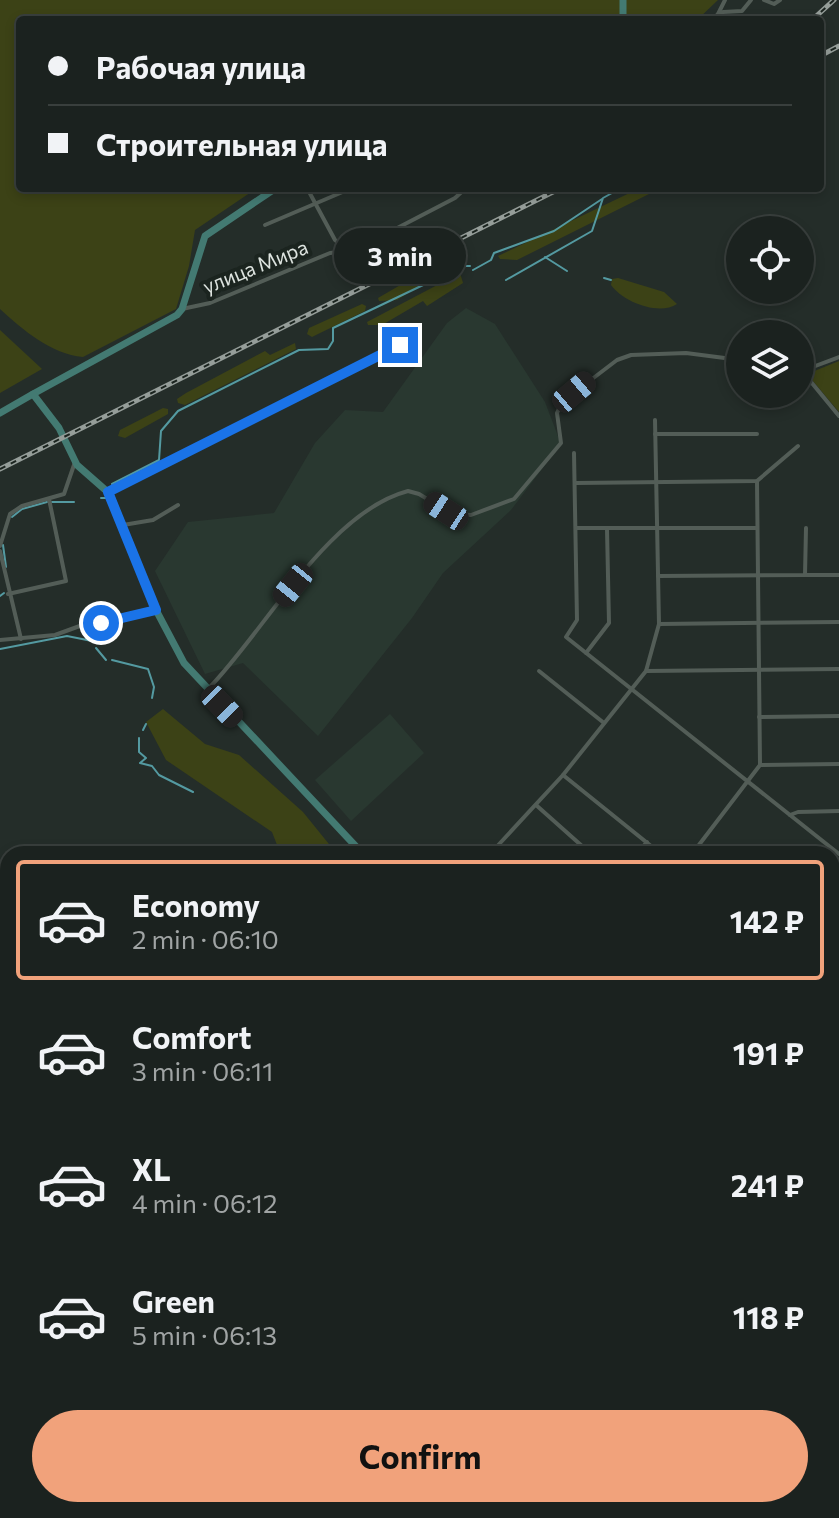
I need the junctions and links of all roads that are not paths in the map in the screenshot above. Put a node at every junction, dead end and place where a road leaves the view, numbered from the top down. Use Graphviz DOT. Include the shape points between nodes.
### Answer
graph roads {
  1 [pos="751,0"];
  2 [pos="764,0"];
  3 [pos="780,0"];
  4 [pos="720,16"];
  5 [pos="270,192"];
  6 [pos="309,192"];
  7 [pos="344,192"];
  8 [pos="462,192"];
  9 [pos="316,205"];
  10 [pos="265,225"];
  11 [pos="347,250"];
  12 [pos="361,274"];
  13 [pos="180,312"];
  14 [pos="400,345"];
  15 [pos="839,357"];
  16 [pos="726,358"];
  17 [pos="814,367"];
  18 [pos="814,387"];
  19 [pos="33,394"];
  20 [pos="0,413"];
  21 [pos="839,416"];
  22 [pos="655,420"];
  23 [pos="655,434"];
  24 [pos="757,434"];
  25 [pos="798,446"];
  26 [pos="574,453"];
  27 [pos="75,462"];
  28 [pos="656,481"];
  29 [pos="757,481"];
  30 [pos="576,483"];
  31 [pos="108,492"];
  32 [pos="49,499"];
  33 [pos="178,505"];
  34 [pos="123,525"];
  35 [pos="576,528"];
  36 [pos="657,528"];
  37 [pos="757,528"];
  38 [pos="806,528"];
  39 [pos="607,529"];
  40 [pos="0,549"];
  41 [pos="805,575"];
  42 [pos="839,575"];
  43 [pos="658,576"];
  44 [pos="758,576"];
  45 [pos="8,594"];
  46 [pos="156,610"];
  47 [pos="758,622"];
  48 [pos="839,622"];
  49 [pos="659,624"];
  50 [pos="21,639"];
  51 [pos="0,640"];
  52 [pos="586,653"];
  53 [pos="839,669"];
  54 [pos="758,670"];
  55 [pos="539,671"];
  56 [pos="646,671"];
  57 [pos="631,688"];
  58 [pos="207,690"];
  59 [pos="839,716"];
  60 [pos="759,717"];
  61 [pos="604,723"];
  62 [pos="839,764"];
  63 [pos="760,765"];
  64 [pos="563,775"];
  65 [pos="750,783"];
  66 [pos="536,804"];
  67 [pos="839,811"];
  68 [pos="790,815"];
  69 [pos="647,842"];
  70 [pos="355,846"];
  71 [pos="497,846"];
  72 [pos="582,846"];
  73 [pos="643,846"];
  74 [pos="652,846"];
  75 [pos="699,846"];
  76 [pos="829,846"];
  1 -- 4 [label="street" via="742,11"];
  2 -- 3 [label="street"];
  5 -- 13 [label="main road" via="205,236"];
  6 -- 9 [label="street"];
  7 -- 9 [label="street"];
  8 -- 11 [label="street, улица Мира"];
  9 -- 10 [label="street"];
  9 -- 11 [label="street" via="335,240"];
  11 -- 12 [label="street"];
  11 -- 13 [label="street, улица Мира"];
  13 -- 19 [label="main road, улица Мира"];
  14 -- 31 [label="street"];
  15 -- 17 [label="street"];
  16 -- 58 [label="street" via="686,353 617,360 562,402 557,413 561,443 514,499 458,516 408,491 372,510 346,527 309,565"];
  18 -- 21 [label="street"];
  19 -- 20 [label="main road, улица Мира"];
  19 -- 27 [label="main road" via="59,428"];
  22 -- 23 [label="street"];
  23 -- 24 [label="street"];
  23 -- 28 [label="street"];
  25 -- 29 [label="street"];
  26 -- 30 [label="street"];
  27 -- 31 [label="main road"];
  27 -- 32 [label="street" via="66,491"];
  28 -- 29 [label="street"];
  28 -- 30 [label="street"];
  28 -- 36 [label="street"];
  29 -- 37 [label="street"];
  30 -- 35 [label="street"];
  31 -- 34 [label="main road"];
  32 -- 40 [label="street" via="10,514"];
  32 -- 45 [label="street" via="66,581"];
  33 -- 34 [label="street" via="153,520"];
  34 -- 46 [label="main road"];
  35 -- 39 [label="street"];
  35 -- 52 [label="street" via="577,620 566,637"];
  36 -- 37 [label="street"];
  36 -- 39 [label="street"];
  36 -- 43 [label="street"];
  37 -- 44 [label="street"];
  38 -- 41 [label="street"];
  39 -- 52 [label="street" via="609,623"];
  40 -- 45 [label="street"];
  41 -- 42 [label="street"];
  41 -- 44 [label="street"];
  43 -- 44 [label="street"];
  43 -- 49 [label="street"];
  44 -- 47 [label="street"];
  45 -- 50 [label="street"];
  46 -- 50 [label="street"];
  46 -- 58 [label="main road" via="173,646"];
  47 -- 48 [label="street"];
  47 -- 49 [label="street"];
  47 -- 54 [label="street"];
  49 -- 56 [label="street"];
  50 -- 51 [label="street"];
  52 -- 57 [label="street"];
  53 -- 54 [label="street"];
  54 -- 56 [label="street"];
  54 -- 60 [label="street"];
  55 -- 61 [label="street"];
  56 -- 57 [label="street"];
  57 -- 61 [label="street"];
  57 -- 65 [label="street"];
  58 -- 70 [label="main road"];
  59 -- 60 [label="street"];
  60 -- 63 [label="street"];
  61 -- 64 [label="street"];
  62 -- 63 [label="street"];
  63 -- 65 [label="street"];
  64 -- 66 [label="street"];
  64 -- 69 [label="street"];
  65 -- 68 [label="street"];
  65 -- 75 [label="street"];
  66 -- 71 [label="street"];
  66 -- 72 [label="street"];
  67 -- 68 [label="street"];
  68 -- 76 [label="street"];
  69 -- 73 [label="street"];
  69 -- 74 [label="street"];
}
